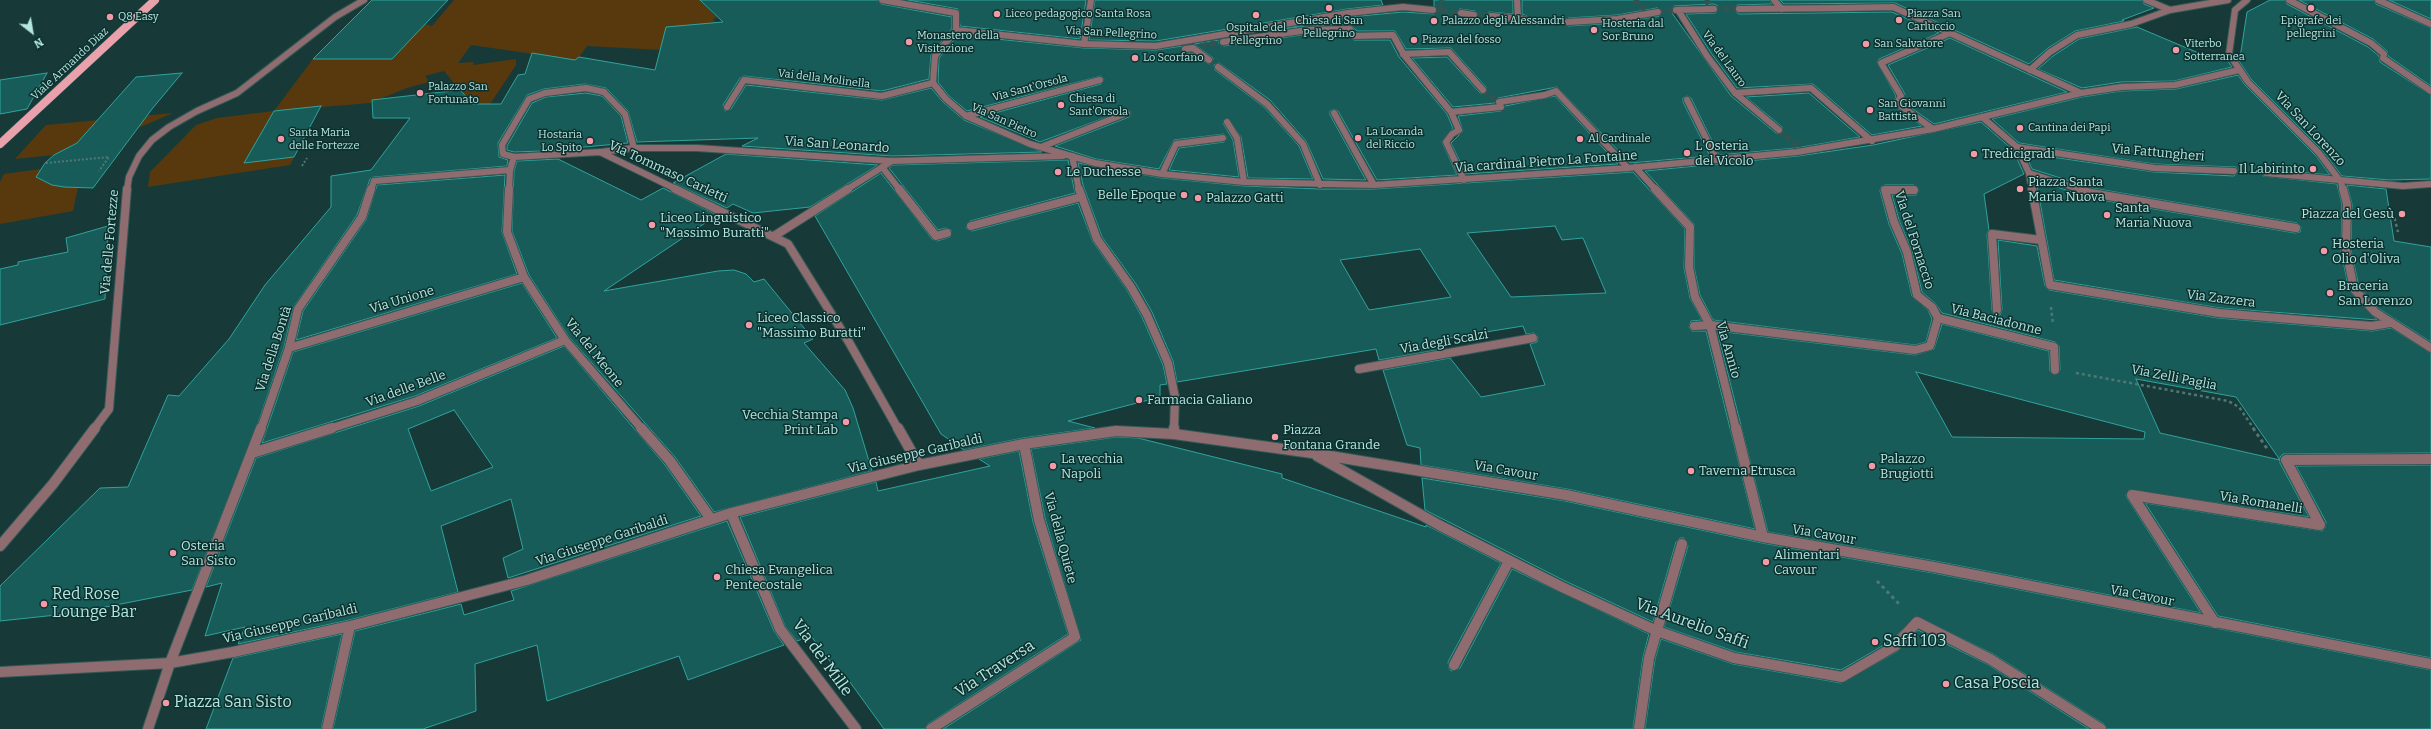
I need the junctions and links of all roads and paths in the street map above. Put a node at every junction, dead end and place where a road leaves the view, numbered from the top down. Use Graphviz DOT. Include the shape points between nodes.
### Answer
graph roads {
  1 [pos="155,0"];
  2 [pos="364,0"];
  3 [pos="882,0"];
  4 [pos="1091,0"];
  5 [pos="1399,0"];
  6 [pos="1774,0"];
  7 [pos="2146,0"];
  8 [pos="2228,0"];
  9 [pos="2247,0"];
  10 [pos="2289,0"];
  11 [pos="2378,0"];
  12 [pos="1517,1"];
  13 [pos="1709,4"];
  14 [pos="1403,7"];
  15 [pos="1739,9"];
  16 [pos="1782,9"];
  17 [pos="1433,10"];
  18 [pos="2170,10"];
  19 [pos="1658,12"];
  20 [pos="1461,14"];
  21 [pos="1474,15"];
  22 [pos="1491,16"];
  23 [pos="1568,22"];
  24 [pos="2431,24"];
  25 [pos="956,30"];
  26 [pos="1950,33"];
  27 [pos="1223,42"];
  28 [pos="1084,44"];
  29 [pos="1201,46"];
  30 [pos="1193,48"];
  31 [pos="1185,49"];
  32 [pos="1403,54"];
  33 [pos="1209,60"];
  34 [pos="1218,67"];
  35 [pos="2030,70"];
  36 [pos="2239,70"];
  37 [pos="1100,80"];
  38 [pos="933,83"];
  39 [pos="1483,90"];
  40 [pos="2431,91"];
  41 [pos="1735,93"];
  42 [pos="2081,93"];
  43 [pos="1687,100"];
  44 [pos="727,107"];
  45 [pos="1451,112"];
  46 [pos="1127,113"];
  47 [pos="1334,113"];
  48 [pos="966,116"];
  49 [pos="1982,117"];
  50 [pos="1227,122"];
  51 [pos="345,129"];
  52 [pos="1933,129"];
  53 [pos="1779,130"];
  54 [pos="325,131"];
  55 [pos="1223,138"];
  56 [pos="1872,141"];
  57 [pos="0,144"];
  58 [pos="1041,147"];
  59 [pos="2017,147"];
  60 [pos="634,148"];
  61 [pos="600,152"];
  62 [pos="1072,156"];
  63 [pos="514,157"];
  64 [pos="307,158"];
  65 [pos="1717,160"];
  66 [pos="892,161"];
  67 [pos="46,163"];
  68 [pos="302,166"];
  69 [pos="882,167"];
  70 [pos="1631,168"];
  71 [pos="510,170"];
  72 [pos="99,171"];
  73 [pos="2234,171"];
  74 [pos="2030,173"];
  75 [pos="2266,173"];
  76 [pos="1162,174"];
  77 [pos="1464,180"];
  78 [pos="1244,182"];
  79 [pos="2341,182"];
  80 [pos="2431,184"];
  81 [pos="1320,185"];
  82 [pos="1374,185"];
  83 [pos="1914,190"];
  84 [pos="1080,196"];
  85 [pos="2347,204"];
  86 [pos="971,226"];
  87 [pos="2296,228"];
  88 [pos="2398,232"];
  89 [pos="947,233"];
  90 [pos="774,236"];
  91 [pos="2042,243"];
  92 [pos="524,277"];
  93 [pos="2050,285"];
  94 [pos="1997,310"];
  95 [pos="1938,318"];
  96 [pos="2390,323"];
  97 [pos="1710,325"];
  98 [pos="1694,326"];
  99 [pos="1534,338"];
  100 [pos="565,340"];
  101 [pos="2054,347"];
  102 [pos="289,348"];
  103 [pos="2431,348"];
  104 [pos="1359,369"];
  105 [pos="2055,370"];
  106 [pos="1174,434"];
  107 [pos="1210,439"];
  108 [pos="1024,444"];
  109 [pos="252,452"];
  110 [pos="1312,453"];
  111 [pos="2286,460"];
  112 [pos="2431,460"];
  113 [pos="919,465"];
  114 [pos="731,513"];
  115 [pos="711,519"];
  116 [pos="1763,537"];
  117 [pos="1682,544"];
  118 [pos="0,546"];
  119 [pos="1509,561"];
  120 [pos="1875,579"];
  121 [pos="1917,622"];
  122 [pos="2215,624"];
  123 [pos="350,626"];
  124 [pos="1657,631"];
  125 [pos="1075,637"];
  126 [pos="170,663"];
  127 [pos="2431,664"];
  128 [pos="1454,665"];
  129 [pos="0,672"];
  130 [pos="148,729"];
  131 [pos="327,729"];
  132 [pos="856,729"];
  133 [pos="931,729"];
  134 [pos="1638,729"];
  135 [pos="2101,729"];
  1 -- 57 [label="main road, Viale Armando Diaz"];
  2 -- 118 [label="street, Via delle Fortezze" via="335,17 237,93 197,111 170,127 152,140 139,156 130,177 125,203 109,409 53,484"];
  3 -- 25 [label="street" via="956,14"];
  4 -- 28 [label="street"];
  5 -- 14 [label="street"];
  6 -- 16 [label="street"];
  7 -- 18 [label="street"];
  8 -- 18 [label="street"];
  9 -- 36 [label="street, Via San Lorenzo" via="2235,10 2229,54"];
  10 -- 40 [label="street" via="2365,39 2384,54 2383,58"];
  11 -- 24 [label="street"];
  12 -- 22 [label="street" via="1521,18"];
  13 -- 41 [label="street, Via del Lauro" via="1714,9 1677,10"];
  14 -- 17 [label="street, Via San Pellegrino"];
  14 -- 28 [label="street, Via San Pellegrino" via="1156,46"];
  15 -- 16 [label="street"];
  16 -- 26 [label="street" via="1893,7"];
  18 -- 35 [label="street" via="2131,24 2077,35 2050,52"];
  19 -- 23 [label="street" via="1618,19"];
  20 -- 21 [label="street"];
  25 -- 28 [label="street, Via San Pellegrino"];
  25 -- 38 [label="street" via="935,56"];
  26 -- 35 [label="street"];
  26 -- 52 [label="street" via="1881,63 1901,96 1897,103"];
  27 -- 32 [label="street" via="1308,30 1350,29 1354,36 1393,35"];
  29 -- 30 [label="street"];
  30 -- 31 [label="street"];
  30 -- 33 [label="street"];
  32 -- 39 [label="street" via="1449,52"];
  32 -- 45 [label="street"];
  34 -- 81 [label="street" via="1267,104 1303,144"];
  35 -- 42 [label="street"];
  36 -- 42 [label="street, Via cardinal Pietro La Fontaine" via="2175,85 2121,87"];
  36 -- 79 [label="street, Via San Lorenzo" via="2319,153"];
  37 -- 48 [label="street, Via Sant'Orsola"];
  38 -- 44 [label="street, Vai della Molinella" via="882,96 744,80"];
  38 -- 48 [label="street, Via San Pietro" via="946,99"];
  41 -- 53 [label="street, Via del Lauro"];
  41 -- 56 [label="street" via="1811,88"];
  42 -- 49 [label="street, Via cardinal Pietro La Fontaine"];
  43 -- 65 [label="street"];
  45 -- 70 [label="street, Via Annio" via="1501,107 1497,101 1545,96 1556,91"];
  45 -- 77 [label="street" via="1460,130 1452,134 1446,142"];
  46 -- 58 [label="street"];
  47 -- 82 [label="street"];
  48 -- 58 [label="street, Via San Pietro"];
  49 -- 52 [label="street, Via cardinal Pietro La Fontaine"];
  49 -- 59 [label="street"];
  50 -- 78 [label="street" via="1237,138"];
  51 -- 54 [label="path"];
  52 -- 56 [label="street, Via cardinal Pietro La Fontaine"];
  55 -- 76 [label="street" via="1176,144"];
  56 -- 65 [label="street, Via cardinal Pietro La Fontaine"];
  58 -- 62 [label="street, Via cardinal Pietro La Fontaine"];
  59 -- 73 [label="street, Via Fattungheri" via="2154,168"];
  59 -- 74 [label="street"];
  60 -- 61 [label="street, Via San Leonardo"];
  60 -- 63 [label="street" via="625,114 604,92 586,88 545,92 529,99 502,145 503,154"];
  60 -- 66 [label="street, Via San Leonardo" via="696,148"];
  61 -- 63 [label="street, Via Tommaso Carletti"];
  61 -- 90 [label="street, Via Tommaso Carletti"];
  62 -- 66 [label="street, Via San Leonardo"];
  62 -- 76 [label="street, Via cardinal Pietro La Fontaine" via="1096,163"];
  62 -- 84 [label="street"];
  63 -- 71 [label="street, Via del Meone"];
  64 -- 68 [label="path"];
  65 -- 70 [label="street, Via cardinal Pietro La Fontaine"];
  66 -- 69 [label="street"];
  67 -- 72 [label="path" via="109,156"];
  69 -- 89 [label="street" via="936,236"];
  69 -- 90 [label="street"];
  70 -- 77 [label="street, Via cardinal Pietro La Fontaine"];
  70 -- 97 [label="street, Via Annio" via="1690,227 1689,267 1695,297"];
  71 -- 92 [label="street, Via del Meone" via="507,232"];
  71 -- 102 [label="street, Via della Bontà" via="374,181 362,217 298,309"];
  74 -- 87 [label="street" via="2091,193"];
  74 -- 91 [label="street"];
  75 -- 79 [label="street"];
  76 -- 78 [label="street, Via cardinal Pietro La Fontaine"];
  77 -- 82 [label="street, Via cardinal Pietro La Fontaine"];
  78 -- 81 [label="street, Via cardinal Pietro La Fontaine"];
  79 -- 80 [label="street" via="2403,186"];
  79 -- 85 [label="street, Via San Lorenzo"];
  81 -- 82 [label="street, Via cardinal Pietro La Fontaine"];
  83 -- 95 [label="street, Via del Fornaccio" via="1885,190 1894,222 1907,252 1917,295 1932,307"];
  84 -- 86 [label="street"];
  84 -- 106 [label="street" via="1097,239 1131,287 1147,315 1168,363 1175,397"];
  85 -- 88 [label="path" via="2394,216"];
  85 -- 96 [label="street, Via San Lorenzo" via="2346,250 2354,289 2375,312"];
  90 -- 113 [label="street, Via Tommaso Carletti" via="788,244 850,344"];
  91 -- 93 [label="street"];
  91 -- 94 [label="street" via="1992,234"];
  92 -- 100 [label="street, Via del Meone"];
  92 -- 102 [label="street, Via Unione"];
  93 -- 96 [label="street, Via Zazzera" via="2219,313 2372,326"];
  93 -- 101 [label="path, Via Baciadonne"];
  95 -- 97 [label="street, Via Baciadonne" via="1930,346 1915,350"];
  95 -- 101 [label="street, Via Baciadonne" via="1999,331"];
  96 -- 103 [label="street, Via San Lorenzo"];
  97 -- 98 [label="street"];
  97 -- 116 [label="street, Via Annio"];
  99 -- 104 [label="street, Via degli Scalzi"];
  100 -- 109 [label="street, Via delle Belle" via="417,400"];
  100 -- 115 [label="street, Via del Meone" via="670,461"];
  101 -- 105 [label="street"];
  102 -- 109 [label="street, Via della Bontà"];
  105 -- 111 [label="path, Via Zelli Paglia" via="2134,382 2228,401 2239,407 2265,448"];
  106 -- 107 [label="street, Via Giuseppe Garibaldi"];
  106 -- 108 [label="street, Via Giuseppe Garibaldi" via="1116,431"];
  107 -- 110 [label="street, Via Cavour"];
  108 -- 113 [label="street, Via Giuseppe Garibaldi"];
  108 -- 125 [label="street, Via della Quiete" via="1039,520"];
  109 -- 126 [label="street, Via della Bontà"];
  110 -- 116 [label="street, Via Cavour" via="1566,495"];
  110 -- 119 [label="street, Via Aurelio Saffi"];
  111 -- 112 [label="street"];
  111 -- 122 [label="street, Via Romanelli" via="2320,525 2132,495"];
  113 -- 114 [label="street, Via Giuseppe Garibaldi"];
  114 -- 115 [label="street, Via Giuseppe Garibaldi"];
  114 -- 132 [label="street, Via dei Mille" via="780,629"];
  115 -- 123 [label="street, Via Giuseppe Garibaldi" via="527,580"];
  116 -- 122 [label="street, Via Cavour" via="1934,567"];
  117 -- 124 [label="street"];
  119 -- 124 [label="street, Via Aurelio Saffi"];
  119 -- 128 [label="street"];
  120 -- 121 [label="path"];
  121 -- 124 [label="street, Via Aurelio Saffi" via="1895,646 1842,677 1734,658"];
  121 -- 135 [label="street" via="1990,659"];
  122 -- 127 [label="street, Via Cavour"];
  123 -- 126 [label="street, Via Giuseppe Garibaldi"];
  123 -- 131 [label="street"];
  124 -- 134 [label="street" via="1649,658"];
  125 -- 133 [label="street, Via Traversa"];
  126 -- 129 [label="street, Via Giuseppe Garibaldi"];
  126 -- 130 [label="street"];
}
